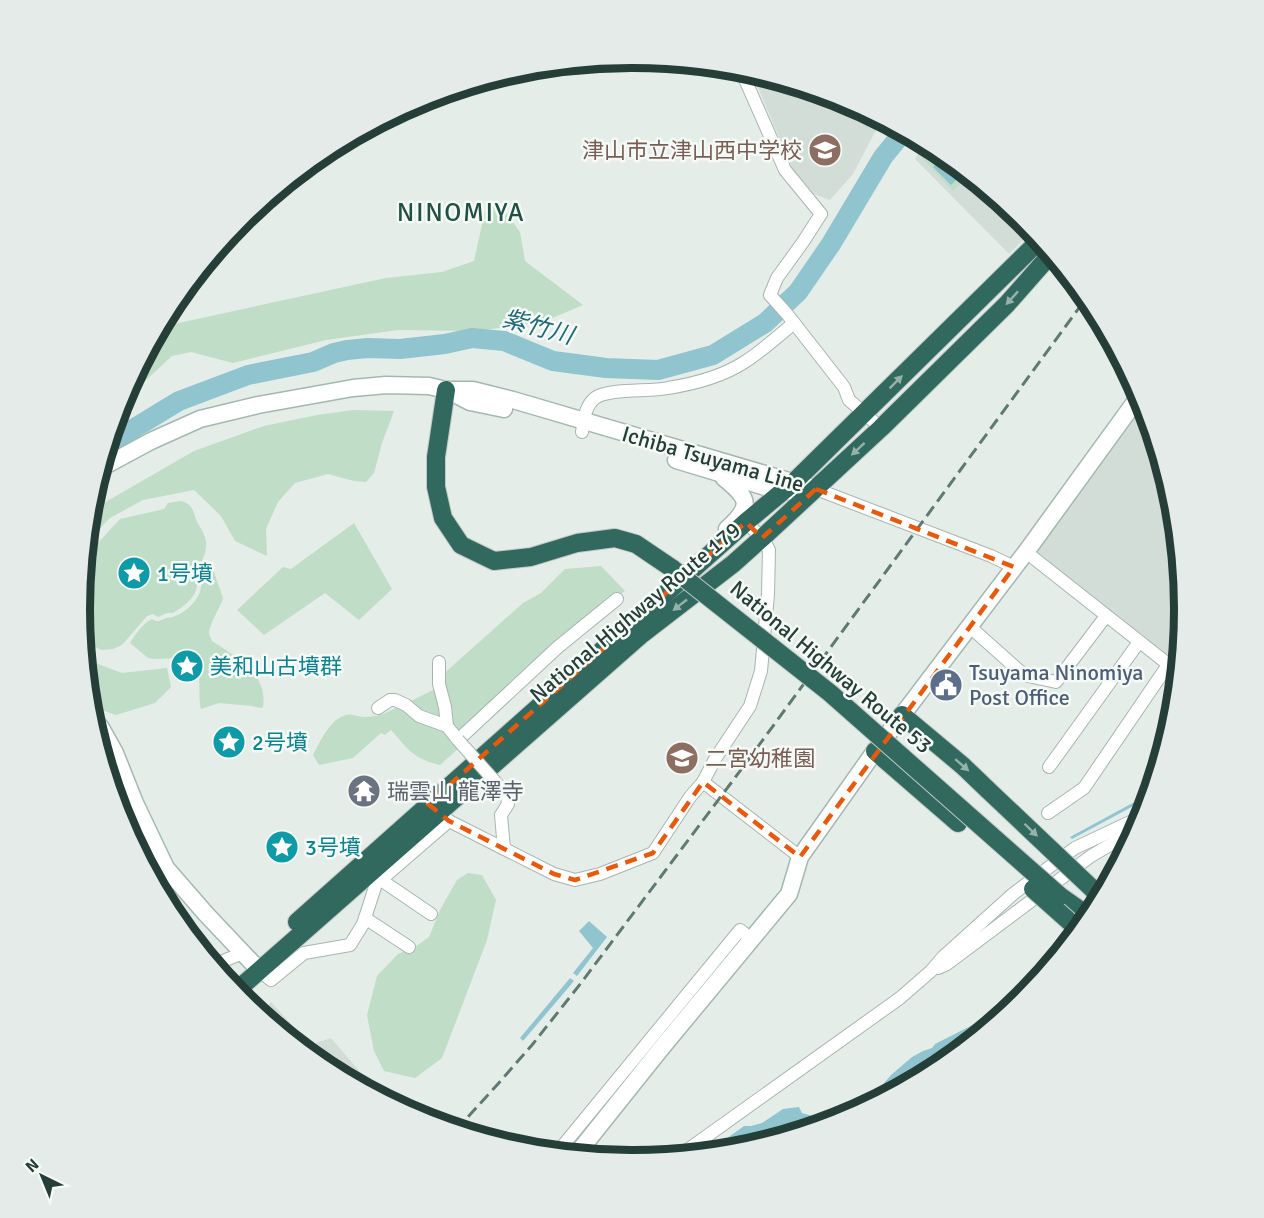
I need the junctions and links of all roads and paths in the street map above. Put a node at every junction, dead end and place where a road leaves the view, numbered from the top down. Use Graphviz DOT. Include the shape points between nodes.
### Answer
graph roads {
  1 [pos="746,80"];
  2 [pos="1034,246"];
  3 [pos="1046,260"];
  4 [pos="791,319"];
  5 [pos="446,390"];
  6 [pos="1133,405"];
  7 [pos="865,413"];
  8 [pos="583,427"];
  9 [pos="881,428"];
  10 [pos="111,463"];
  11 [pos="718,473"];
  12 [pos="788,487"];
  13 [pos="816,489"];
  14 [pos="746,522"];
  15 [pos="762,538"];
  16 [pos="1026,552"];
  17 [pos="700,563"];
  18 [pos="1014,567"];
  19 [pos="617,599"];
  20 [pos="1107,616"];
  21 [pos="969,626"];
  22 [pos="1139,642"];
  23 [pos="439,662"];
  24 [pos="1170,667"];
  25 [pos="1170,674"];
  26 [pos="378,708"];
  27 [pos="902,715"];
  28 [pos="447,726"];
  29 [pos="106,737"];
  30 [pos="458,740"];
  31 [pos="875,751"];
  32 [pos="1049,767"];
  33 [pos="703,782"];
  34 [pos="135,803"];
  35 [pos="128,807"];
  36 [pos="439,813"];
  37 [pos="1048,813"];
  38 [pos="1129,823"];
  39 [pos="1123,837"];
  40 [pos="504,849"];
  41 [pos="800,857"];
  42 [pos="381,880"];
  43 [pos="1094,891"];
  44 [pos="1060,896"];
  45 [pos="1081,911"];
  46 [pos="431,914"];
  47 [pos="1079,914"];
  48 [pos="365,918"];
  49 [pos="1072,924"];
  50 [pos="409,947"];
  51 [pos="252,962"];
  52 [pos="223,964"];
  53 [pos="931,970"];
  54 [pos="235,977"];
  55 [pos="240,983"];
  56 [pos="653,1047"];
  57 [pos="563,1146"];
  58 [pos="692,1147"];
  59 [pos="581,1148"];
  1 -- 4 [label="street" via="785,170 821,214 777,278 770,295"];
  7 -- 2 [label="highway, National Highway Route 179, one-way"];
  3 -- 9 [label="highway, National Highway Route 179, one-way"];
  4 -- 7 [label="street" via="844,387 849,400"];
  4 -- 8 [label="street" via="766,347 717,376 666,389 605,393 588,406"];
  5 -- 8 [label="street, Ichiba Tsuyama Line" via="473,390 513,400"];
  5 -- 10 [label="street, Ichiba Tsuyama Line" via="386,385 258,405 200,419"];
  5 -- 44 [label="highway, National Highway Route 53, bridge" via="436,457 436,487 442,518 461,545 494,561 615,538 636,544 674,569 831,693"];
  6 -- 16 [label="street"];
  7 -- 9 [label="street"];
  7 -- 12 [label="highway, National Highway Route 179"];
  8 -- 11 [label="street, Ichiba Tsuyama Line"];
  8 -- 12 [label="street, Ichiba Tsuyama Line"];
  9 -- 13 [label="highway, National Highway Route 179, one-way"];
  11 -- 12 [label="street, Ichiba Tsuyama Line"];
  11 -- 17 [label="street" via="742,493 745,509"];
  12 -- 13 [label="street, Ichiba Tsuyama Line"];
  12 -- 14 [label="highway, National Highway Route 179"];
  13 -- 15 [label="highway, National Highway Route 179"];
  13 -- 18 [label="street"];
  14 -- 15 [label="street"];
  14 -- 17 [label="highway, National Highway Route 179"];
  15 -- 33 [label="street" via="769,550 761,671 750,706"];
  15 -- 36 [label="highway, National Highway Route 179, one-way" via="642,634"];
  16 -- 18 [label="street"];
  16 -- 20 [label="street"];
  17 -- 36 [label="highway, National Highway Route 179"];
  18 -- 21 [label="street"];
  19 -- 30 [label="street" via="558,647"];
  20 -- 21 [label="street" via="1056,682 1024,675"];
  20 -- 22 [label="street"];
  21 -- 27 [label="street"];
  22 -- 24 [label="street"];
  22 -- 32 [label="street"];
  23 -- 28 [label="street"];
  25 -- 37 [label="street" via="1084,788"];
  26 -- 28 [label="street" via="395,700 419,716"];
  27 -- 31 [label="street"];
  27 -- 43 [label="highway, one-way, bridge" via="963,766"];
  28 -- 30 [label="street"];
  29 -- 34 [label="street"];
  30 -- 40 [label="street, bridge" via="507,795 508,804 501,815"];
  31 -- 41 [label="street"];
  31 -- 49 [label="highway, bridge"];
  33 -- 40 [label="street" via="653,853 600,874 574,880"];
  33 -- 41 [label="street"];
  34 -- 35 [label="street"];
  34 -- 51 [label="street" via="166,868"];
  36 -- 40 [label="street"];
  36 -- 42 [label="street"];
  36 -- 51 [label="highway, National Highway Route 179"];
  38 -- 53 [label="street" via="1075,848 1013,894"];
  39 -- 53 [label="street" via="1091,856 947,964"];
  41 -- 56 [label="street" via="789,894"];
  42 -- 46 [label="street"];
  42 -- 48 [label="street" via="376,884"];
  44 -- 45 [label="highway, National Highway Route 53"];
  44 -- 47 [label="highway, National Highway Route 53"];
  48 -- 50 [label="street"];
  48 -- 51 [label="street" via="350,945 304,953 271,980"];
  51 -- 52 [label="street"];
  51 -- 54 [label="highway, National Highway Route 179"];
  51 -- 55 [label="highway, National Highway Route 179"];
  53 -- 58 [label="street" via="900,998"];
  56 -- 57 [label="street"];
  56 -- 59 [label="street"];
}
